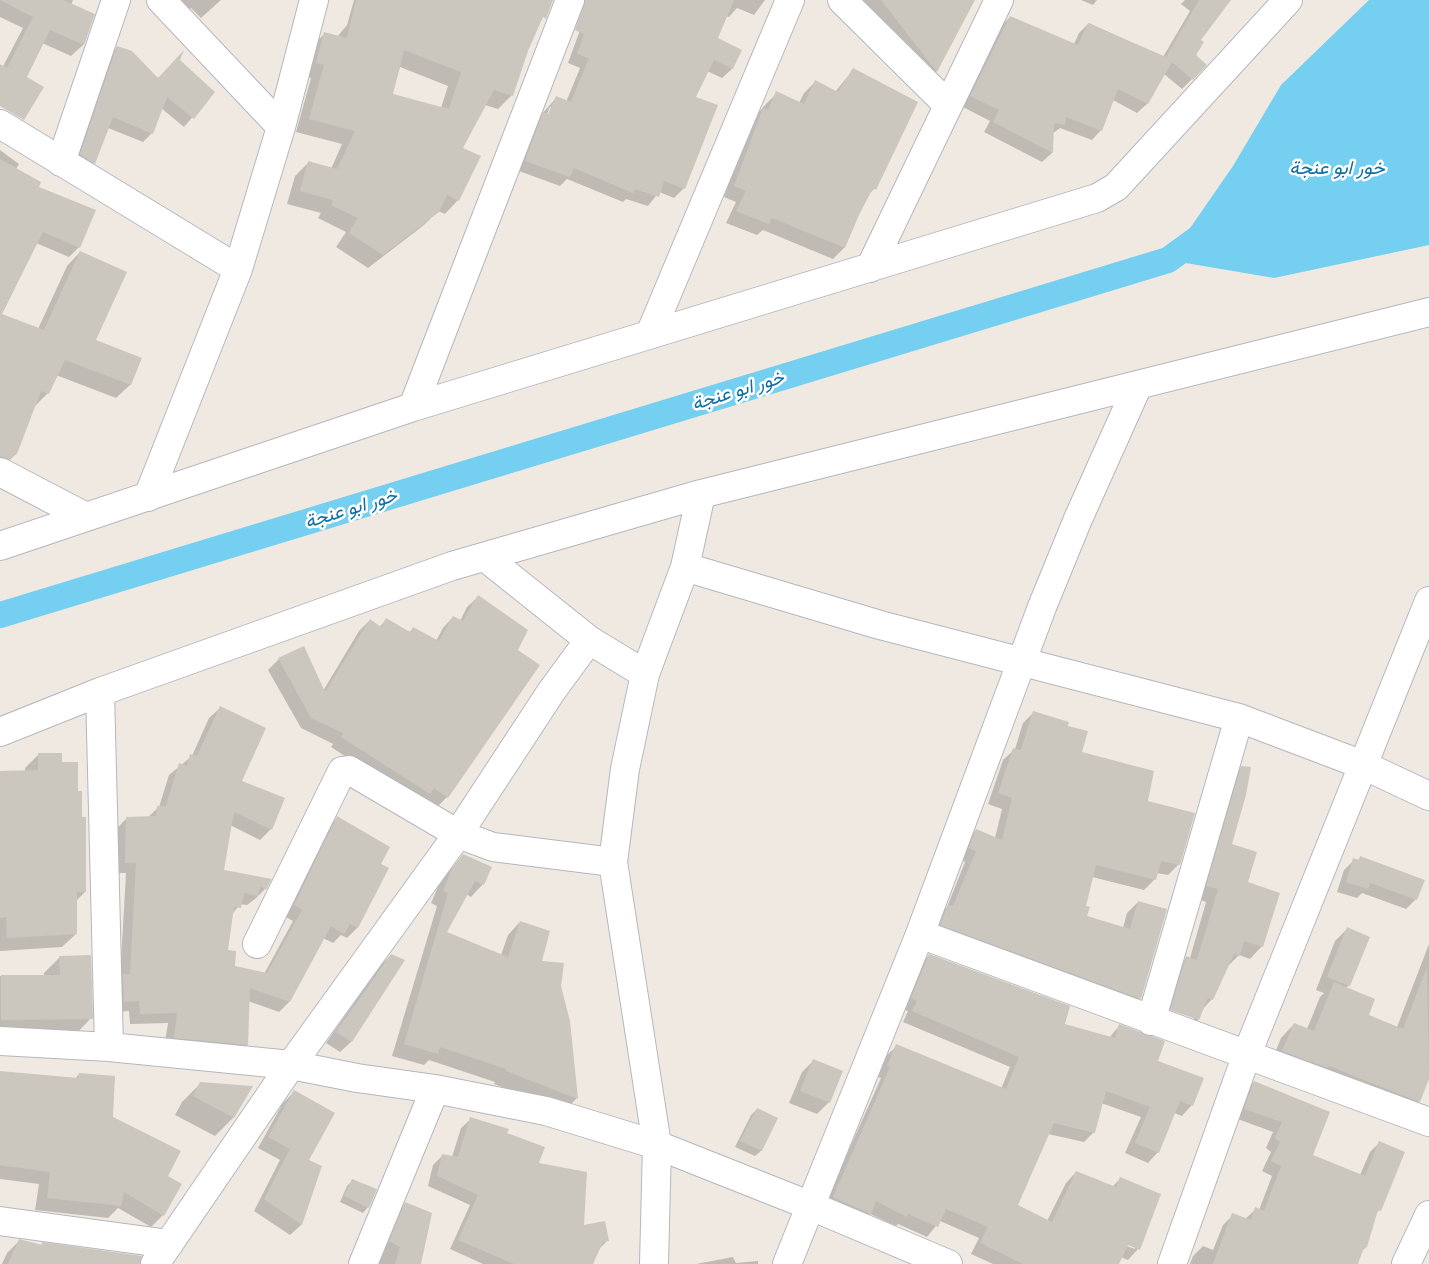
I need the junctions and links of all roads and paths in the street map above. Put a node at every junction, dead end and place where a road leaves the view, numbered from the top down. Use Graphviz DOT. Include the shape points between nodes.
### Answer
graph roads {
  1 [pos="116,0"];
  2 [pos="161,0"];
  3 [pos="314,0"];
  4 [pos="570,0"];
  5 [pos="790,0"];
  6 [pos="842,0"];
  7 [pos="999,0"];
  8 [pos="1288,0"];
  9 [pos="948,105"];
  10 [pos="0,124"];
  11 [pos="281,127"];
  12 [pos="61,162"];
  13 [pos="870,268"];
  14 [pos="238,269"];
  15 [pos="1429,312"];
  16 [pos="651,332"];
  17 [pos="1138,385"];
  18 [pos="413,407"];
  19 [pos="0,472"];
  20 [pos="701,494"];
  21 [pos="148,497"];
  22 [pos="86,517"];
  23 [pos="0,546"];
  24 [pos="485,557"];
  25 [pos="686,567"];
  26 [pos="1429,600"];
  27 [pos="588,640"];
  28 [pos="1022,662"];
  29 [pos="645,674"];
  30 [pos="100,692"];
  31 [pos="1239,718"];
  32 [pos="0,732"];
  33 [pos="1363,765"];
  34 [pos="1429,796"];
  35 [pos="458,834"];
  36 [pos="613,862"];
  37 [pos="920,934"];
  38 [pos="257,944"];
  39 [pos="1151,1021"];
  40 [pos="0,1041"];
  41 [pos="109,1047"];
  42 [pos="1247,1054"];
  43 [pos="291,1065"];
  44 [pos="435,1089"];
  45 [pos="1429,1122"];
  46 [pos="656,1145"];
  47 [pos="811,1206"];
  48 [pos="1429,1215"];
  49 [pos="0,1221"];
  50 [pos="162,1254"];
  51 [pos="364,1264"];
  52 [pos="654,1264"];
  53 [pos="787,1264"];
  54 [pos="948,1264"];
  55 [pos="1172,1264"];
  56 [pos="1406,1264"];
  1 -- 12 [label="street"];
  2 -- 11 [label="street"];
  3 -- 11 [label="street"];
  4 -- 18 [label="street"];
  5 -- 16 [label="street"];
  6 -- 9 [label="street"];
  7 -- 9 [label="street"];
  8 -- 13 [label="street" via="1108,192"];
  9 -- 13 [label="street"];
  10 -- 12 [label="street"];
  11 -- 14 [label="street"];
  12 -- 14 [label="street"];
  13 -- 16 [label="street"];
  14 -- 21 [label="street"];
  15 -- 17 [label="street"];
  16 -- 18 [label="street"];
  17 -- 20 [label="street"];
  17 -- 28 [label="street" via="1078,519"];
  18 -- 21 [label="street"];
  19 -- 22 [label="street"];
  20 -- 24 [label="street"];
  20 -- 25 [label="street"];
  21 -- 22 [label="street"];
  22 -- 23 [label="street"];
  24 -- 27 [label="street"];
  24 -- 30 [label="street"];
  25 -- 28 [label="street" via="880,625"];
  25 -- 29 [label="street"];
  26 -- 33 [label="street"];
  27 -- 29 [label="street"];
  27 -- 35 [label="street"];
  28 -- 31 [label="street"];
  28 -- 37 [label="street"];
  29 -- 36 [label="street" via="625,769"];
  30 -- 32 [label="street"];
  30 -- 41 [label="street"];
  31 -- 33 [label="street"];
  31 -- 39 [label="street"];
  33 -- 34 [label="street"];
  33 -- 42 [label="street"];
  35 -- 36 [label="street" via="493,847"];
  35 -- 38 [label="street" via="350,770 342,770"];
  35 -- 43 [label="street"];
  36 -- 46 [label="street"];
  37 -- 39 [label="street"];
  37 -- 47 [label="street"];
  39 -- 42 [label="street"];
  40 -- 41 [label="street"];
  41 -- 43 [label="street"];
  42 -- 45 [label="street"];
  42 -- 55 [label="street"];
  43 -- 44 [label="street"];
  43 -- 50 [label="street"];
  44 -- 46 [label="street" via="546,1111"];
  44 -- 51 [label="street"];
  46 -- 47 [label="street"];
  46 -- 52 [label="street"];
  47 -- 53 [label="street"];
  47 -- 54 [label="street"];
  48 -- 56 [label="street"];
  49 -- 50 [label="street"];
}
